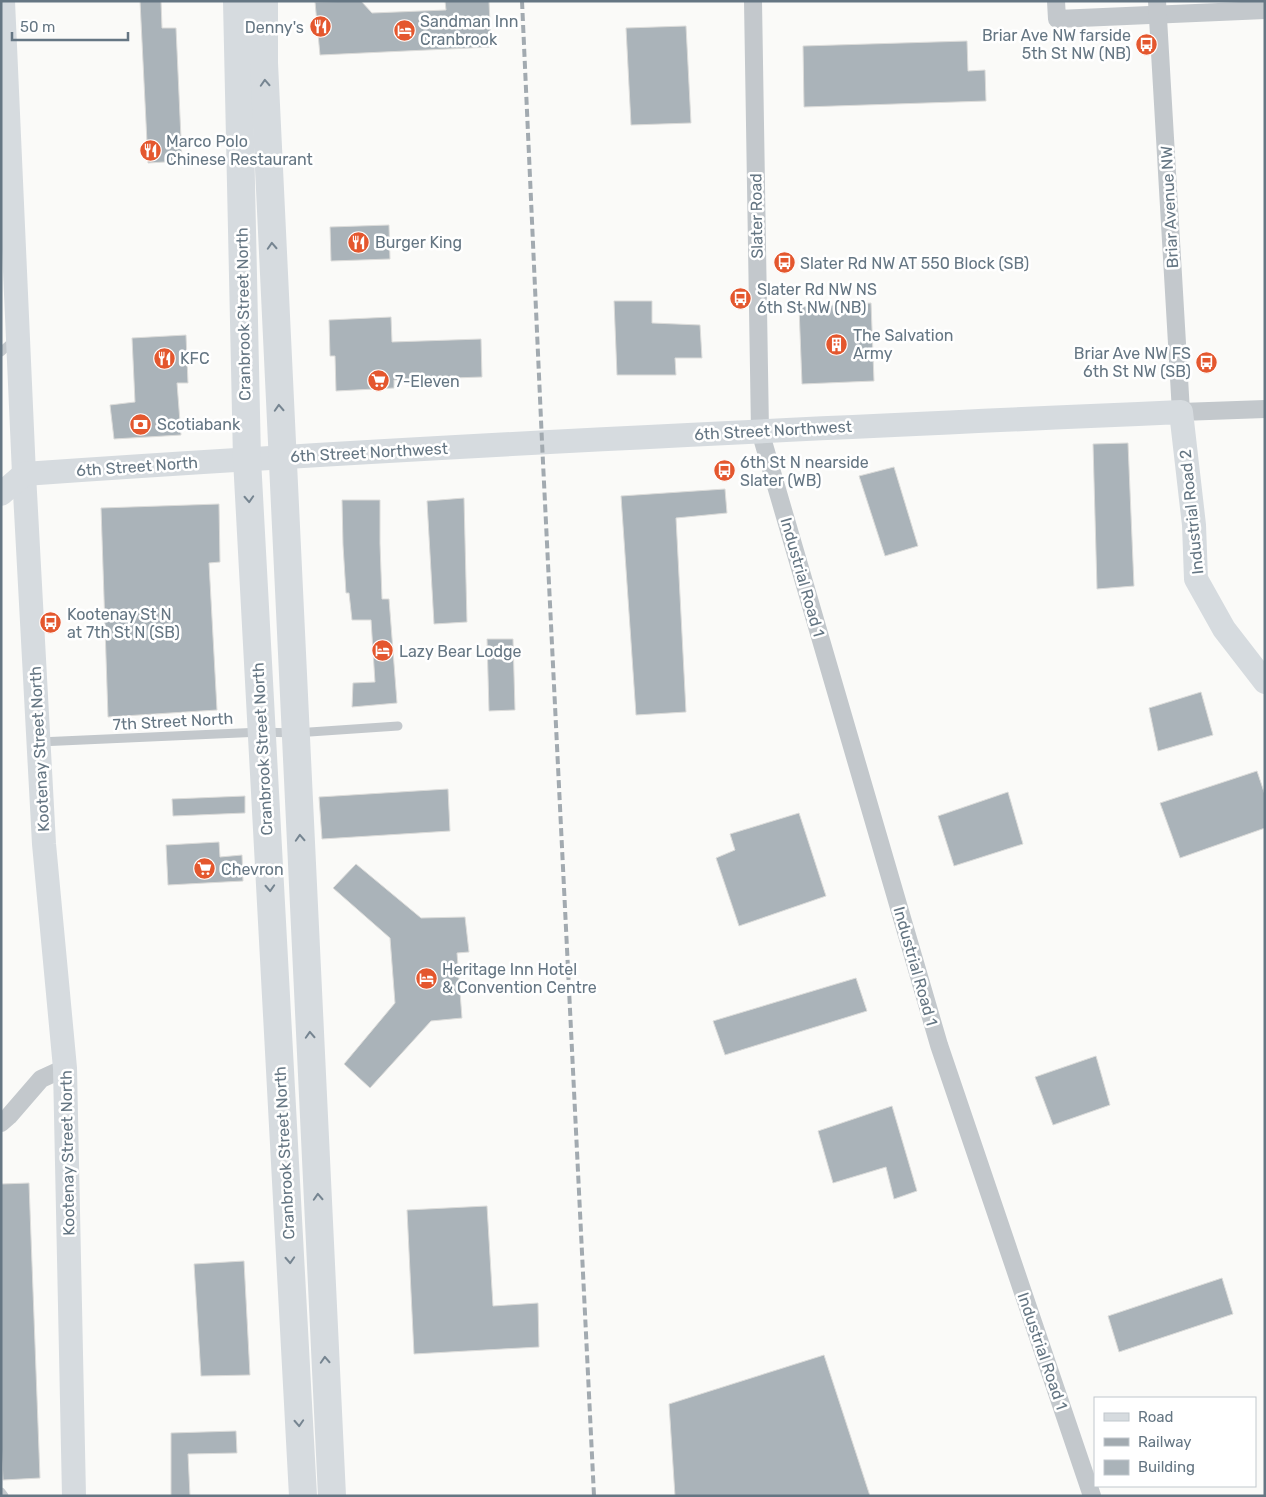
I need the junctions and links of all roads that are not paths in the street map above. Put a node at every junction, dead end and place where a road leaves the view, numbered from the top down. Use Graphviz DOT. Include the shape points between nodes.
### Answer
graph roads {
  1 [pos="3,1"];
  2 [pos="237,1"];
  3 [pos="264,1"];
  4 [pos="753,1"];
  5 [pos="1056,1"];
  6 [pos="1158,8"];
  7 [pos="1265,10"];
  8 [pos="6,184"];
  9 [pos="10,344"];
  10 [pos="1265,409"];
  11 [pos="1181,412"];
  12 [pos="760,430"];
  13 [pos="281,457"];
  14 [pos="247,459"];
  15 [pos="24,474"];
  16 [pos="1,494"];
  17 [pos="1265,682"];
  18 [pos="398,726"];
  19 [pos="261,732"];
  20 [pos="295,733"];
  21 [pos="39,742"];
  22 [pos="65,1068"];
  23 [pos="4,1116"];
  24 [pos="1,1492"];
  25 [pos="4,1496"];
  26 [pos="74,1496"];
  27 [pos="303,1496"];
  28 [pos="332,1496"];
  29 [pos="1092,1496"];
  1 -- 8 [label="street, Kootenay Street North"];
  2 -- 14 [label="highway, Cranbrook Street North"];
  13 -- 3 [label="highway, Cranbrook Street North, one-way"];
  4 -- 12 [label="street, Slater Road"];
  5 -- 6 [label="street" via="1057,19"];
  6 -- 7 [label="street"];
  6 -- 11 [label="street, Briar Avenue NW"];
  8 -- 9 [label="street, Kootenay Street North"];
  9 -- 15 [label="street, Kootenay Street North"];
  10 -- 11 [label="street, 6th Street Northwest"];
  11 -- 12 [label="street, 6th Street Northwest"];
  11 -- 17 [label="street, Industrial Road 2" via="1194,525 1196,579 1224,629"];
  12 -- 13 [label="street, 6th Street Northwest"];
  12 -- 29 [label="street, Industrial Road 1" via="939,1044"];
  13 -- 14 [label="street, 6th Street North"];
  13 -- 20 [label="highway, Cranbrook Street North"];
  14 -- 15 [label="street, 6th Street North"];
  14 -- 19 [label="highway, Cranbrook Street North, one-way"];
  15 -- 16 [label="street"];
  15 -- 21 [label="street, Kootenay Street North"];
  18 -- 20 [label="lane, 7th Street North"];
  19 -- 20 [label="lane, 7th Street North"];
  19 -- 21 [label="lane, 7th Street North"];
  19 -- 27 [label="highway, Cranbrook Street North, one-way"];
  28 -- 20 [label="highway, Cranbrook Street North, one-way"];
  21 -- 22 [label="street, Kootenay Street North" via="44,844"];
  22 -- 23 [label="street" via="41,1079"];
  22 -- 26 [label="street, Kootenay Street North"];
  24 -- 25 [label="lane"];
}
